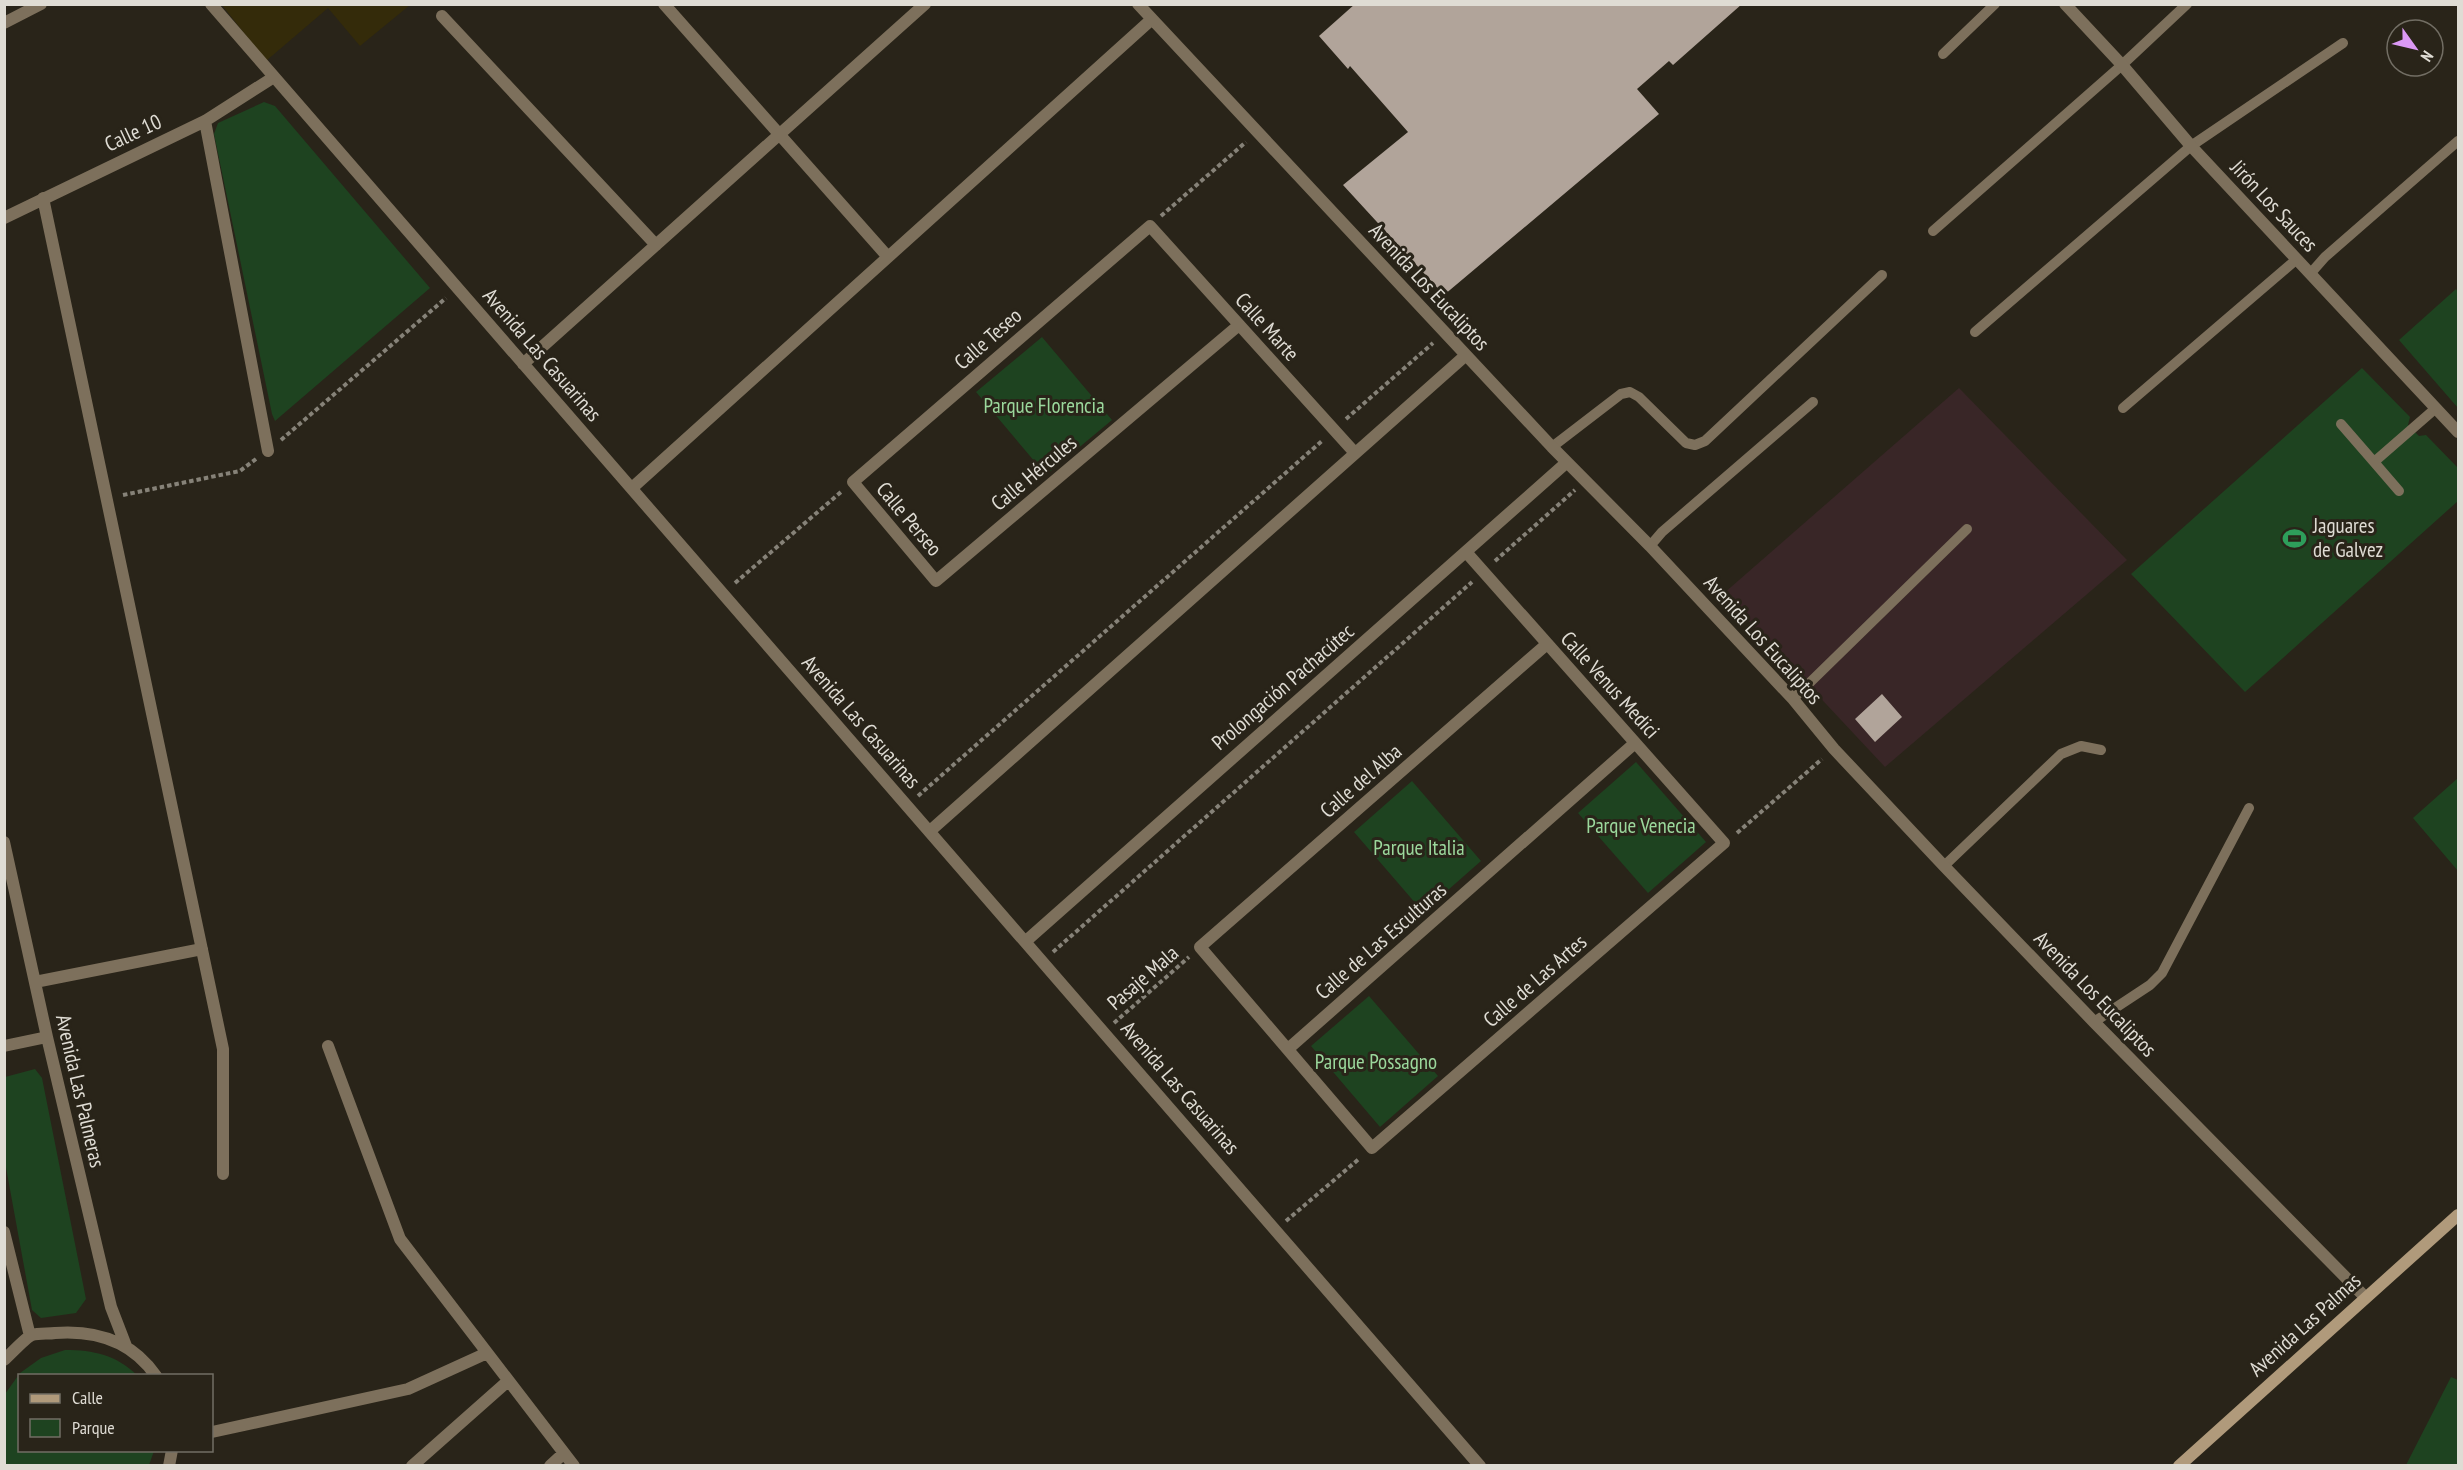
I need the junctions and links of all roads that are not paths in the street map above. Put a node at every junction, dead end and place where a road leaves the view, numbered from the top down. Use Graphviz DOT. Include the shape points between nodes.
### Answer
graph roads {
  1 [pos="41,4"];
  2 [pos="211,4"];
  3 [pos="664,4"];
  4 [pos="925,4"];
  5 [pos="1138,4"];
  6 [pos="1995,4"];
  7 [pos="2065,4"];
  8 [pos="2187,4"];
  9 [pos="442,16"];
  10 [pos="1152,19"];
  11 [pos="4,23"];
  12 [pos="2343,43"];
  13 [pos="1943,54"];
  14 [pos="2122,65"];
  15 [pos="274,77"];
  16 [pos="205,121"];
  17 [pos="781,133"];
  18 [pos="2458,141"];
  19 [pos="2191,146"];
  20 [pos="43,198"];
  21 [pos="4,218"];
  22 [pos="1150,226"];
  23 [pos="1933,231"];
  24 [pos="656,245"];
  25 [pos="888,257"];
  26 [pos="2297,259"];
  27 [pos="2310,274"];
  28 [pos="1882,275"];
  29 [pos="1239,325"];
  30 [pos="1975,332"];
  31 [pos="1466,355"];
  32 [pos="523,364"];
  33 [pos="1813,402"];
  34 [pos="2123,408"];
  35 [pos="2436,408"];
  36 [pos="2341,424"];
  37 [pos="2458,432"];
  38 [pos="1552,447"];
  39 [pos="268,451"];
  40 [pos="1355,453"];
  41 [pos="2374,462"];
  42 [pos="1566,463"];
  43 [pos="853,482"];
  44 [pos="632,488"];
  45 [pos="2399,491"];
  46 [pos="1967,529"];
  47 [pos="1650,546"];
  48 [pos="1466,552"];
  49 [pos="936,581"];
  50 [pos="1547,644"];
  51 [pos="1793,699"];
  52 [pos="1635,743"];
  53 [pos="2101,750"];
  54 [pos="2248,808"];
  55 [pos="930,831"];
  56 [pos="4,842"];
  57 [pos="1724,843"];
  58 [pos="1944,866"];
  59 [pos="1026,941"];
  60 [pos="202,949"];
  61 [pos="35,982"];
  62 [pos="2094,1022"];
  63 [pos="47,1037"];
  64 [pos="4,1046"];
  65 [pos="328,1046"];
  66 [pos="1288,1049"];
  67 [pos="223,1174"];
  68 [pos="2458,1215"];
  69 [pos="4,1232"];
  70 [pos="2365,1297"];
  71 [pos="30,1336"];
  72 [pos="126,1346"];
  73 [pos="487,1353"];
  74 [pos="4,1360"];
  75 [pos="155,1374"];
  76 [pos="508,1381"];
  77 [pos="213,1432"];
  78 [pos="563,1454"];
  79 [pos="412,1466"];
  80 [pos="550,1466"];
  81 [pos="574,1466"];
  82 [pos="1480,1466"];
  83 [pos="2179,1466"];
  1 -- 11 [label="street"];
  2 -- 15 [label="street, Avenida Las Casuarinas"];
  3 -- 17 [label="street"];
  4 -- 17 [label="street"];
  5 -- 10 [label="street, Avenida Los Eucaliptos"];
  6 -- 13 [label="lane"];
  7 -- 14 [label="street, Jirón Los Sauces"];
  8 -- 14 [label="lane"];
  9 -- 24 [label="street"];
  10 -- 25 [label="street"];
  10 -- 31 [label="street, Avenida Los Eucaliptos"];
  12 -- 19 [label="lane"];
  14 -- 19 [label="street, Jirón Los Sauces"];
  14 -- 23 [label="lane"];
  15 -- 16 [label="street, Calle 10"];
  15 -- 32 [label="street, Avenida Las Casuarinas"];
  16 -- 20 [label="street, Calle 10"];
  16 -- 39 [label="street"];
  17 -- 24 [label="street"];
  17 -- 25 [label="street"];
  18 -- 27 [label="lane"];
  19 -- 26 [label="street, Jirón Los Sauces"];
  19 -- 30 [label="lane"];
  20 -- 21 [label="street, Calle 10"];
  20 -- 60 [label="street"];
  22 -- 29 [label="street, Calle Marte"];
  22 -- 43 [label="street, Calle Teseo"];
  24 -- 32 [label="street"];
  25 -- 44 [label="street"];
  26 -- 27 [label="street, Jirón Los Sauces"];
  26 -- 34 [label="lane"];
  27 -- 35 [label="street, Jirón Los Sauces"];
  28 -- 38 [label="lane" via="1705,441 1686,443 1630,392 1621,394"];
  29 -- 40 [label="street, Calle Marte"];
  29 -- 49 [label="street, Calle Hércules"];
  31 -- 38 [label="street, Avenida Los Eucaliptos"];
  31 -- 40 [label="street"];
  32 -- 44 [label="street, Avenida Las Casuarinas"];
  33 -- 47 [label="lane"];
  35 -- 37 [label="street, Jirón Los Sauces"];
  35 -- 41 [label="lane"];
  36 -- 41 [label="lane"];
  38 -- 42 [label="street, Avenida Los Eucaliptos"];
  40 -- 55 [label="street"];
  41 -- 45 [label="lane"];
  42 -- 47 [label="street, Avenida Los Eucaliptos"];
  42 -- 48 [label="street, Prolongación Pachacútec"];
  43 -- 49 [label="street, Calle Perseo"];
  44 -- 55 [label="street, Avenida Las Casuarinas"];
  46 -- 51 [label="lane"];
  47 -- 51 [label="street, Avenida Los Eucaliptos"];
  48 -- 50 [label="street, Calle Venus Medici"];
  48 -- 59 [label="street, Prolongación Pachacútec"];
  50 -- 52 [label="street, Calle Venus Medici"];
  50 -- 66 [label="street, Calle del Alba" via="1200,947"];
  51 -- 58 [label="street, Avenida Los Eucaliptos" via="1834,749"];
  52 -- 57 [label="street, Calle Venus Medici"];
  52 -- 66 [label="street, Calle de Las Esculturas"];
  53 -- 58 [label="lane" via="2081,746 2061,754"];
  54 -- 62 [label="lane" via="2162,973"];
  55 -- 59 [label="street, Avenida Las Casuarinas"];
  56 -- 61 [label="street, Avenida Las Palmeras"];
  57 -- 66 [label="street, Calle de Las Artes" via="1372,1148"];
  58 -- 62 [label="street, Avenida Los Eucaliptos"];
  59 -- 82 [label="street, Avenida Las Casuarinas"];
  60 -- 61 [label="street"];
  60 -- 67 [label="street" via="223,1049"];
  61 -- 63 [label="street, Avenida Las Palmeras"];
  62 -- 70 [label="street, Avenida Los Eucaliptos"];
  63 -- 64 [label="street"];
  63 -- 72 [label="street, Avenida Las Palmeras" via="111,1307"];
  65 -- 73 [label="street" via="400,1239"];
  68 -- 70 [label="main road, Avenida Las Palmas"];
  69 -- 71 [label="street"];
  70 -- 83 [label="main road, Avenida Las Palmas"];
  71 -- 72 [label="street" via="74,1332 101,1335"];
  71 -- 74 [label="street"];
  72 -- 75 [label="street"];
  73 -- 76 [label="street"];
  73 -- 77 [label="street" via="408,1389"];
  76 -- 78 [label="street"];
  76 -- 79 [label="street"];
  78 -- 80 [label="street"];
  78 -- 81 [label="street"];
}
